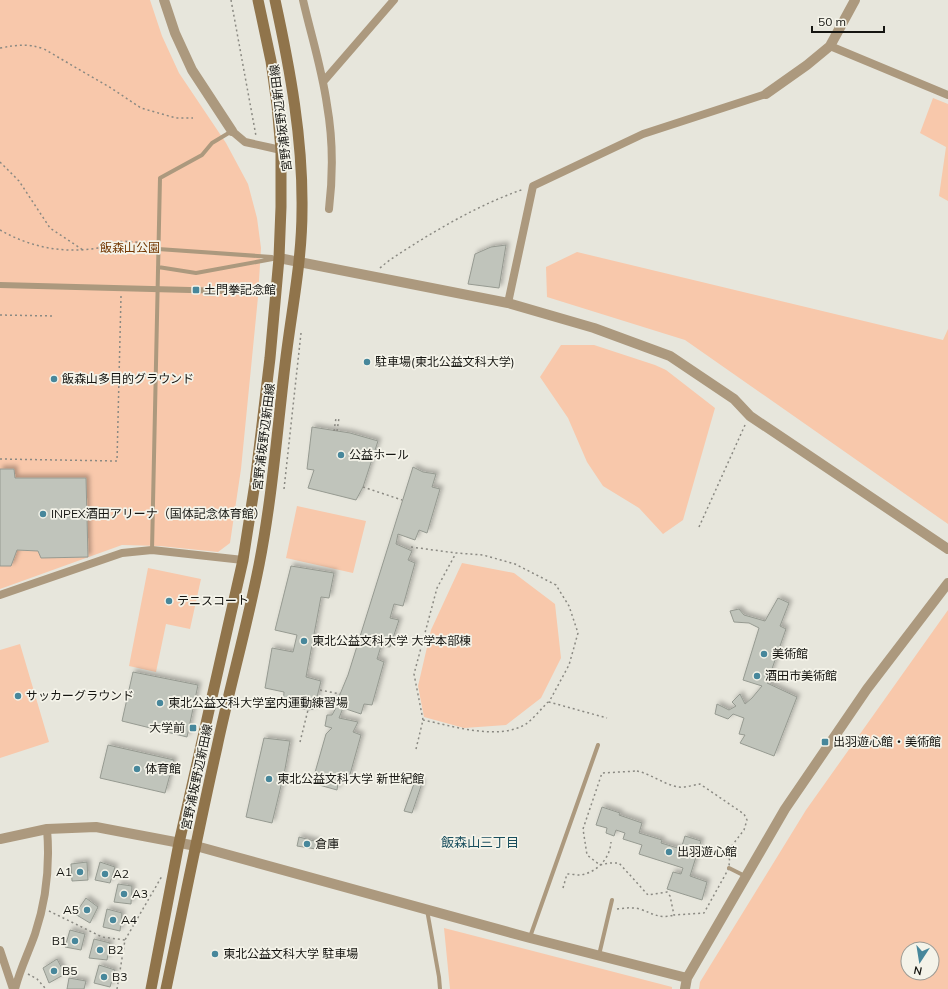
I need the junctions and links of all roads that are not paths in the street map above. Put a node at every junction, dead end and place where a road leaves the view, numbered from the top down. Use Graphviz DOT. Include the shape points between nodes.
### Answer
graph roads {
  1 [pos="164,0"];
  2 [pos="258,0"];
  3 [pos="276,0"];
  4 [pos="303,0"];
  5 [pos="394,0"];
  6 [pos="855,0"];
  7 [pos="830,46"];
  8 [pos="323,82"];
  9 [pos="766,94"];
  10 [pos="948,95"];
  11 [pos="232,132"];
  12 [pos="281,150"];
  13 [pos="329,209"];
  14 [pos="158,249"];
  15 [pos="279,258"];
  16 [pos="300,261"];
  17 [pos="158,267"];
  18 [pos="0,285"];
  19 [pos="157,290"];
  20 [pos="263,292"];
  21 [pos="508,303"];
  22 [pos="948,549"];
  23 [pos="152,550"];
  24 [pos="243,560"];
  25 [pos="948,583"];
  26 [pos="0,595"];
  27 [pos="598,745"];
  28 [pos="46,829"];
  29 [pos="0,839"];
  30 [pos="179,843"];
  31 [pos="196,846"];
  32 [pos="729,868"];
  33 [pos="745,877"];
  34 [pos="612,900"];
  35 [pos="427,910"];
  36 [pos="530,938"];
  37 [pos="0,950"];
  38 [pos="598,956"];
  39 [pos="687,978"];
  40 [pos="14,989"];
  41 [pos="151,989"];
  42 [pos="166,989"];
  43 [pos="440,989"];
  44 [pos="685,989"];
  1 -- 11 [label="street" via="175,33 192,70"];
  2 -- 12 [label="main road, 宮野浦坂野辺新田線" via="271,60"];
  3 -- 16 [label="main road, 宮野浦坂野辺新田線" via="294,99 300,164"];
  4 -- 8 [label="street"];
  5 -- 8 [label="street"];
  6 -- 7 [label="street"];
  7 -- 9 [label="street"];
  7 -- 10 [label="street"];
  8 -- 13 [label="street" via="329,113 331,148"];
  9 -- 21 [label="street" via="643,134 533,186"];
  11 -- 12 [label="street" via="245,142"];
  11 -- 14 [label="lane" via="212,143 202,155 160,178"];
  12 -- 15 [label="main road, 宮野浦坂野辺新田線"];
  14 -- 15 [label="lane"];
  14 -- 17 [label="lane"];
  15 -- 16 [label="street"];
  15 -- 17 [label="lane" via="196,273"];
  15 -- 24 [label="main road, 宮野浦坂野辺新田線" via="270,358"];
  16 -- 21 [label="street"];
  16 -- 31 [label="main road, 宮野浦坂野辺新田線" via="272,486 259,565"];
  17 -- 19 [label="lane"];
  18 -- 19 [label="street"];
  19 -- 20 [label="street"];
  19 -- 23 [label="lane"];
  21 -- 22 [label="street" via="594,328 670,356 734,399 750,416"];
  23 -- 24 [label="street"];
  23 -- 26 [label="street" via="122,552"];
  24 -- 30 [label="main road, 宮野浦坂野辺新田線"];
  25 -- 33 [label="street" via="837,733 785,809"];
  27 -- 36 [label="lane"];
  28 -- 29 [label="street"];
  28 -- 30 [label="street" via="96,827"];
  28 -- 40 [label="street" via="49,860 42,907 35,935"];
  30 -- 31 [label="street"];
  30 -- 41 [label="main road, 宮野浦坂野辺新田線"];
  31 -- 35 [label="street"];
  31 -- 42 [label="main road, 宮野浦坂野辺新田線"];
  32 -- 33 [label="lane"];
  33 -- 39 [label="street"];
  34 -- 38 [label="lane"];
  35 -- 36 [label="street"];
  35 -- 43 [label="lane"];
  36 -- 38 [label="street"];
  37 -- 40 [label="street"];
  38 -- 39 [label="street"];
  39 -- 44 [label="street"];
}
